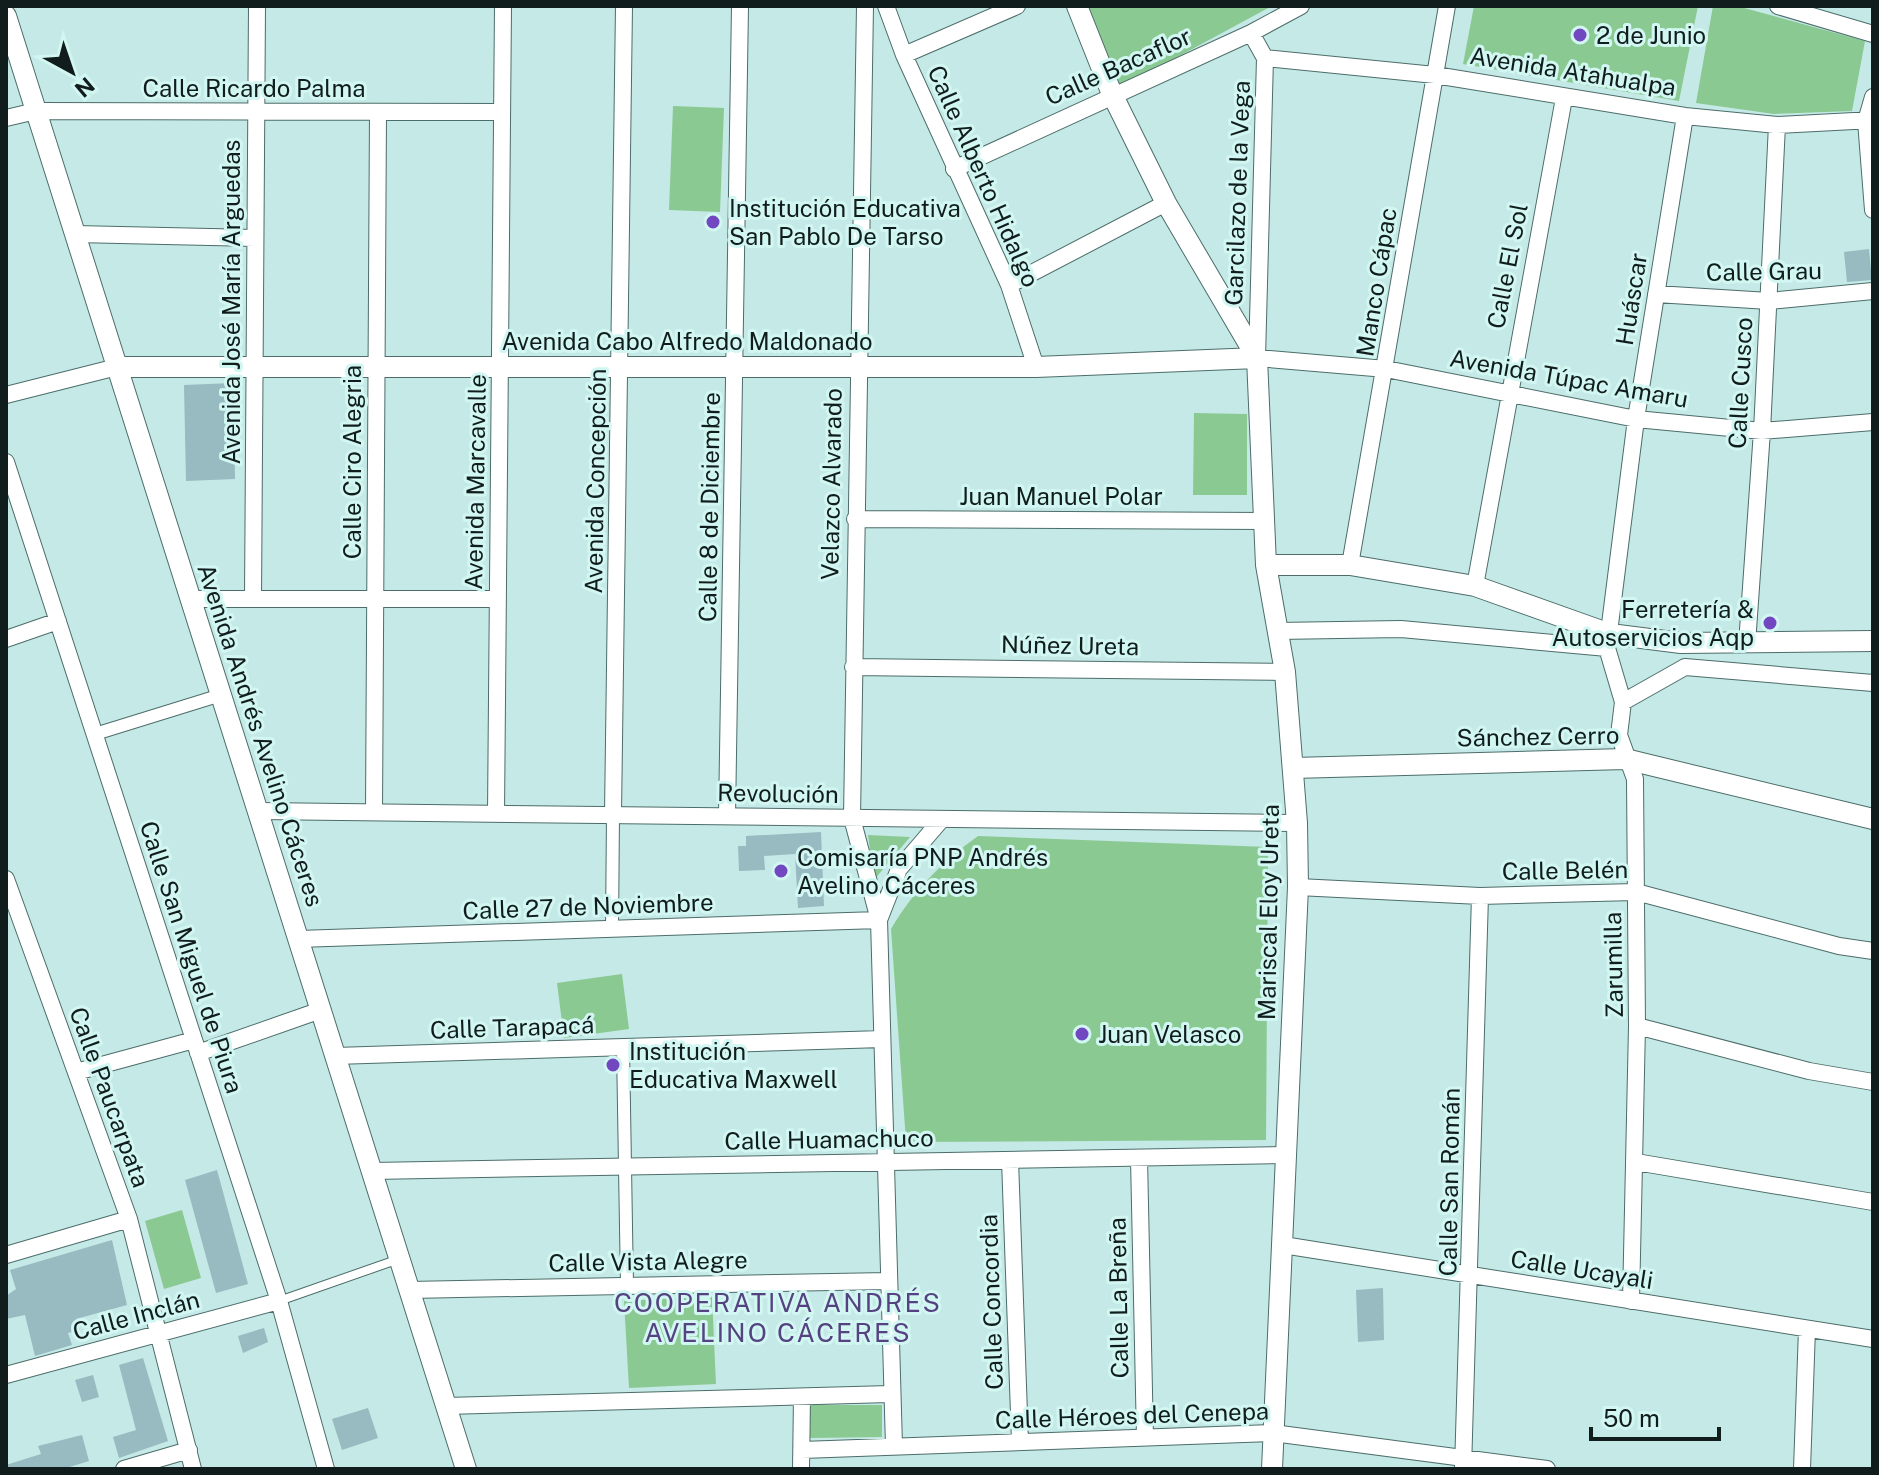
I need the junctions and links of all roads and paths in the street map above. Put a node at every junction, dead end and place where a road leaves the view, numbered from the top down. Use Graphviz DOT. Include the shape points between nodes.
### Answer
graph roads {
  1 [pos="257,6"];
  2 [pos="503,6"];
  3 [pos="624,6"];
  4 [pos="740,6"];
  5 [pos="865,6"];
  6 [pos="886,6"];
  7 [pos="1017,6"];
  8 [pos="1077,6"];
  9 [pos="1301,6"];
  10 [pos="1447,6"];
  11 [pos="1778,6"];
  12 [pos="6,16"];
  13 [pos="1251,33"];
  14 [pos="1873,34"];
  15 [pos="904,55"];
  16 [pos="1265,58"];
  17 [pos="1435,75"];
  18 [pos="1112,94"];
  19 [pos="1873,97"];
  20 [pos="1564,98"];
  21 [pos="36,111"];
  22 [pos="256,112"];
  23 [pos="378,112"];
  24 [pos="502,112"];
  25 [pos="1685,116"];
  26 [pos="6,118"];
  27 [pos="1869,120"];
  28 [pos="1777,125"];
  29 [pos="954,169"];
  30 [pos="1166,203"];
  31 [pos="1873,210"];
  32 [pos="75,234"];
  33 [pos="255,238"];
  34 [pos="1009,285"];
  35 [pos="1873,291"];
  36 [pos="1656,294"];
  37 [pos="1769,301"];
  38 [pos="1257,358"];
  39 [pos="117,367"];
  40 [pos="254,367"];
  41 [pos="377,367"];
  42 [pos="500,367"];
  43 [pos="622,367"];
  44 [pos="735,367"];
  45 [pos="857,367"];
  46 [pos="1036,367"];
  47 [pos="1386,369"];
  48 [pos="1508,393"];
  49 [pos="6,395"];
  50 [pos="1636,419"];
  51 [pos="1873,422"];
  52 [pos="1762,431"];
  53 [pos="6,462"];
  54 [pos="855,519"];
  55 [pos="1266,521"];
  56 [pos="1266,565"];
  57 [pos="1350,565"];
  58 [pos="1475,586"];
  59 [pos="191,599"];
  60 [pos="253,599"];
  61 [pos="375,599"];
  62 [pos="498,599"];
  63 [pos="58,621"];
  64 [pos="1277,631"];
  65 [pos="6,639"];
  66 [pos="1609,641"];
  67 [pos="1873,641"];
  68 [pos="1681,643"];
  69 [pos="1747,644"];
  70 [pos="853,667"];
  71 [pos="1685,667"];
  72 [pos="1285,672"];
  73 [pos="1873,683"];
  74 [pos="221,695"];
  75 [pos="1623,702"];
  76 [pos="95,734"];
  77 [pos="1625,759"];
  78 [pos="1293,768"];
  79 [pos="258,811"];
  80 [pos="374,812"];
  81 [pos="496,814"];
  82 [pos="613,814"];
  83 [pos="727,816"];
  84 [pos="852,818"];
  85 [pos="942,819"];
  86 [pos="1873,819"];
  87 [pos="1297,823"];
  88 [pos="6,879"];
  89 [pos="1298,887"];
  90 [pos="1636,892"];
  91 [pos="1480,896"];
  92 [pos="879,920"];
  93 [pos="612,929"];
  94 [pos="298,939"];
  95 [pos="1873,951"];
  96 [pos="321,1010"];
  97 [pos="1637,1026"];
  98 [pos="882,1039"];
  99 [pos="196,1046"];
  100 [pos="623,1047"];
  101 [pos="335,1056"];
  102 [pos="76,1072"];
  103 [pos="1873,1082"];
  104 [pos="1287,1155"];
  105 [pos="1139,1158"];
  106 [pos="1010,1160"];
  107 [pos="885,1162"];
  108 [pos="1636,1162"];
  109 [pos="625,1166"];
  110 [pos="372,1171"];
  111 [pos="1873,1202"];
  112 [pos="129,1219"];
  113 [pos="1283,1245"];
  114 [pos="6,1255"];
  115 [pos="400,1259"];
  116 [pos="1471,1275"];
  117 [pos="888,1281"];
  118 [pos="627,1286"];
  119 [pos="409,1290"];
  120 [pos="279,1301"];
  121 [pos="1631,1301"];
  122 [pos="1807,1329"];
  123 [pos="159,1333"];
  124 [pos="1873,1339"];
  125 [pos="6,1375"];
  126 [pos="890,1394"];
  127 [pos="802,1397"];
  128 [pos="446,1406"];
  129 [pos="1273,1433"];
  130 [pos="1145,1438"];
  131 [pos="1020,1442"];
  132 [pos="894,1446"];
  133 [pos="189,1450"];
  134 [pos="802,1450"];
  135 [pos="1463,1463"];
  136 [pos="124,1469"];
  137 [pos="193,1469"];
  138 [pos="326,1469"];
  139 [pos="466,1469"];
  140 [pos="801,1469"];
  141 [pos="1272,1469"];
  142 [pos="1547,1469"];
  143 [pos="1802,1469"];
  1 -- 22 [label="street, Avenida José María Arguedas"];
  2 -- 24 [label="street, Avenida Marcavalle"];
  3 -- 43 [label="street, Avenida Concepción"];
  4 -- 44 [label="street, Calle 8 de Diciembre"];
  5 -- 45 [label="street, Velazco Alvarado"];
  6 -- 15 [label="street, Calle Alberto Hidalgo"];
  7 -- 15 [label="street"];
  8 -- 18 [label="street"];
  9 -- 13 [label="street, Calle Bacaflor"];
  10 -- 17 [label="street, Manco Cápac"];
  11 -- 14 [label="street"];
  12 -- 21 [label="street, Avenida Andrés Avelino Cáceres"];
  13 -- 16 [label="street, Garcilazo de la Vega"];
  13 -- 18 [label="street, Calle Bacaflor"];
  15 -- 29 [label="street, Calle Alberto Hidalgo"];
  16 -- 17 [label="street, Avenida Atahualpa"];
  16 -- 38 [label="street, Garcilazo de la Vega"];
  17 -- 20 [label="street, Avenida Atahualpa"];
  17 -- 47 [label="street, Manco Cápac"];
  18 -- 29 [label="street, Calle Bacaflor"];
  18 -- 30 [label="street"];
  19 -- 27 [label="street"];
  20 -- 25 [label="street, Avenida Atahualpa"];
  20 -- 48 [label="street, Calle El Sol"];
  21 -- 22 [label="street, Calle Ricardo Palma"];
  21 -- 26 [label="street, Calle Ricardo Palma"];
  21 -- 32 [label="street, Avenida Andrés Avelino Cáceres"];
  22 -- 23 [label="street, Calle Ricardo Palma"];
  22 -- 33 [label="street, Avenida José María Arguedas"];
  23 -- 24 [label="street, Calle Ricardo Palma"];
  23 -- 41 [label="street, Calle Ciro Alegria"];
  24 -- 42 [label="street, Avenida Marcavalle"];
  25 -- 28 [label="street, Avenida Atahualpa"];
  25 -- 36 [label="street, Huáscar"];
  27 -- 28 [label="street, Avenida Atahualpa"];
  27 -- 31 [label="street"];
  28 -- 37 [label="street, Calle Cusco"];
  29 -- 34 [label="street, Calle Alberto Hidalgo"];
  30 -- 34 [label="street"];
  30 -- 38 [label="street"];
  32 -- 33 [label="street"];
  32 -- 39 [label="street, Avenida Andrés Avelino Cáceres"];
  33 -- 40 [label="street, Avenida José María Arguedas"];
  34 -- 46 [label="street, Calle Alberto Hidalgo"];
  35 -- 37 [label="street, Calle Grau"];
  36 -- 37 [label="street, Calle Grau"];
  36 -- 50 [label="street, Huáscar"];
  37 -- 52 [label="street, Calle Cusco"];
  38 -- 46 [label="street, Avenida Cabo Alfredo Maldonado"];
  38 -- 47 [label="street, Avenida Túpac Amaru"];
  38 -- 55 [label="street, Mariscal Eloy Ureta"];
  39 -- 40 [label="street, Avenida Cabo Alfredo Maldonado"];
  39 -- 49 [label="street"];
  39 -- 59 [label="street, Avenida Andrés Avelino Cáceres"];
  40 -- 41 [label="street, Avenida Cabo Alfredo Maldonado"];
  40 -- 60 [label="street, Avenida José María Arguedas"];
  41 -- 42 [label="street, Avenida Cabo Alfredo Maldonado"];
  41 -- 61 [label="street, Calle Ciro Alegria"];
  42 -- 43 [label="street, Avenida Cabo Alfredo Maldonado"];
  42 -- 62 [label="street, Avenida Marcavalle"];
  43 -- 44 [label="street, Avenida Cabo Alfredo Maldonado"];
  43 -- 82 [label="street, Avenida Concepción"];
  44 -- 45 [label="street, Avenida Cabo Alfredo Maldonado"];
  44 -- 83 [label="street, Calle 8 de Diciembre"];
  45 -- 46 [label="street, Avenida Cabo Alfredo Maldonado"];
  45 -- 54 [label="street, Velazco Alvarado"];
  47 -- 48 [label="street, Avenida Túpac Amaru"];
  47 -- 57 [label="street, Manco Cápac"];
  48 -- 50 [label="street, Avenida Túpac Amaru"];
  48 -- 58 [label="street, Calle El Sol"];
  50 -- 52 [label="street, Avenida Túpac Amaru"];
  50 -- 66 [label="street, Huáscar"];
  51 -- 52 [label="street, Avenida Túpac Amaru"];
  52 -- 69 [label="street, Calle Cusco"];
  53 -- 63 [label="street, Calle San Miguel de Piura"];
  54 -- 55 [label="street, Juan Manuel Polar"];
  54 -- 70 [label="street, Velazco Alvarado"];
  55 -- 56 [label="street, Mariscal Eloy Ureta"];
  56 -- 57 [label="street"];
  56 -- 64 [label="street, Mariscal Eloy Ureta"];
  57 -- 58 [label="street"];
  58 -- 66 [label="street"];
  59 -- 60 [label="street"];
  59 -- 74 [label="street, Avenida Andrés Avelino Cáceres"];
  60 -- 61 [label="street"];
  61 -- 62 [label="street"];
  61 -- 80 [label="street, Calle Ciro Alegria"];
  62 -- 81 [label="street, Avenida Marcavalle"];
  63 -- 65 [label="street"];
  63 -- 76 [label="street, Calle San Miguel de Piura"];
  64 -- 66 [label="street" via="1401,629"];
  64 -- 72 [label="street, Mariscal Eloy Ureta"];
  66 -- 68 [label="street"];
  66 -- 75 [label="street, Zarumilla"];
  67 -- 69 [label="street"];
  68 -- 69 [label="street"];
  68 -- 71 [label="street"];
  70 -- 72 [label="street, Núñez Ureta"];
  70 -- 84 [label="street, Velazco Alvarado"];
  71 -- 73 [label="street"];
  71 -- 75 [label="street"];
  72 -- 78 [label="street, Mariscal Eloy Ureta"];
  74 -- 76 [label="street"];
  74 -- 79 [label="street, Avenida Andrés Avelino Cáceres"];
  75 -- 77 [label="street, Zarumilla" via="1619,735"];
  76 -- 99 [label="street, Calle San Miguel de Piura"];
  77 -- 78 [label="street, Sánchez Cerro"];
  77 -- 86 [label="street, Sánchez Cerro"];
  77 -- 90 [label="street, Zarumilla" via="1635,779"];
  78 -- 87 [label="street, Mariscal Eloy Ureta"];
  79 -- 80 [label="street, Revolución"];
  79 -- 94 [label="street, Avenida Andrés Avelino Cáceres"];
  80 -- 81 [label="street, Revolución"];
  81 -- 82 [label="street, Revolución"];
  82 -- 83 [label="street, Revolución"];
  82 -- 93 [label="street"];
  83 -- 84 [label="street, Revolución"];
  84 -- 85 [label="street, Revolución"];
  84 -- 92 [label="street, Velazco Alvarado"];
  85 -- 87 [label="street, Revolución"];
  85 -- 92 [label="street" via="899,869"];
  87 -- 89 [label="street, Mariscal Eloy Ureta"];
  88 -- 102 [label="street, Calle Paucarpata"];
  89 -- 91 [label="street, Calle Belén"];
  89 -- 104 [label="street, Mariscal Eloy Ureta"];
  90 -- 91 [label="street, Calle Belén"];
  90 -- 95 [label="street, Calle Belén"];
  90 -- 97 [label="street, Zarumilla"];
  91 -- 116 [label="street, Calle San Román"];
  92 -- 93 [label="street, Calle 27 de Noviembre"];
  92 -- 98 [label="street"];
  93 -- 94 [label="street, Calle 27 de Noviembre"];
  94 -- 96 [label="street, Avenida Andrés Avelino Cáceres"];
  96 -- 99 [label="street"];
  96 -- 101 [label="street, Avenida Andrés Avelino Cáceres"];
  97 -- 103 [label="street" via="1809,1071"];
  97 -- 108 [label="street, Zarumilla"];
  98 -- 100 [label="street, Calle Tarapacá"];
  98 -- 107 [label="street"];
  99 -- 102 [label="street"];
  99 -- 120 [label="street, Calle San Miguel de Piura"];
  100 -- 101 [label="street, Calle Tarapacá"];
  100 -- 109 [label="street"];
  101 -- 110 [label="street, Avenida Andrés Avelino Cáceres"];
  102 -- 112 [label="street, Calle Paucarpata"];
  104 -- 105 [label="street, Calle Huamachuco"];
  104 -- 113 [label="street, Mariscal Eloy Ureta"];
  105 -- 106 [label="street, Calle Huamachuco"];
  105 -- 130 [label="street, Calle La Breña"];
  106 -- 107 [label="street, Calle Huamachuco"];
  106 -- 131 [label="street, Calle Concordia"];
  107 -- 109 [label="street, Calle Huamachuco"];
  107 -- 117 [label="street"];
  108 -- 111 [label="street"];
  108 -- 121 [label="street, Zarumilla"];
  109 -- 110 [label="street, Calle Huamachuco"];
  109 -- 118 [label="street"];
  110 -- 115 [label="street, Avenida Andrés Avelino Cáceres"];
  112 -- 114 [label="street"];
  112 -- 123 [label="street, Calle Paucarpata"];
  113 -- 116 [label="street, Calle Ucayali"];
  113 -- 129 [label="street, Mariscal Eloy Ureta"];
  115 -- 119 [label="street, Avenida Andrés Avelino Cáceres"];
  115 -- 120 [label="lane"];
  116 -- 121 [label="street, Calle Ucayali"];
  116 -- 135 [label="street, Calle San Román"];
  117 -- 118 [label="street, Calle Vista Alegre"];
  117 -- 126 [label="street"];
  118 -- 119 [label="street, Calle Vista Alegre"];
  119 -- 128 [label="street, Avenida Andrés Avelino Cáceres"];
  120 -- 123 [label="street, Calle Inclán"];
  120 -- 138 [label="street, Calle San Miguel de Piura"];
  121 -- 122 [label="street, Calle Ucayali"];
  122 -- 124 [label="street, Calle Ucayali"];
  122 -- 143 [label="street"];
  123 -- 125 [label="street, Calle Inclán"];
  123 -- 133 [label="street, Calle Paucarpata"];
  126 -- 127 [label="street"];
  126 -- 132 [label="street"];
  127 -- 128 [label="street"];
  127 -- 134 [label="street"];
  128 -- 139 [label="street, Avenida Andrés Avelino Cáceres"];
  129 -- 130 [label="street, Calle Héroes del Cenepa"];
  129 -- 135 [label="street, Calle Héroes del Cenepa"];
  129 -- 141 [label="street, Mariscal Eloy Ureta"];
  130 -- 131 [label="street, Calle Héroes del Cenepa"];
  131 -- 132 [label="street, Calle Héroes del Cenepa"];
  132 -- 134 [label="street, Calle Héroes del Cenepa"];
  133 -- 136 [label="street"];
  133 -- 137 [label="street, Calle Paucarpata"];
  134 -- 140 [label="street"];
  135 -- 142 [label="street, Calle Héroes del Cenepa"];
}
